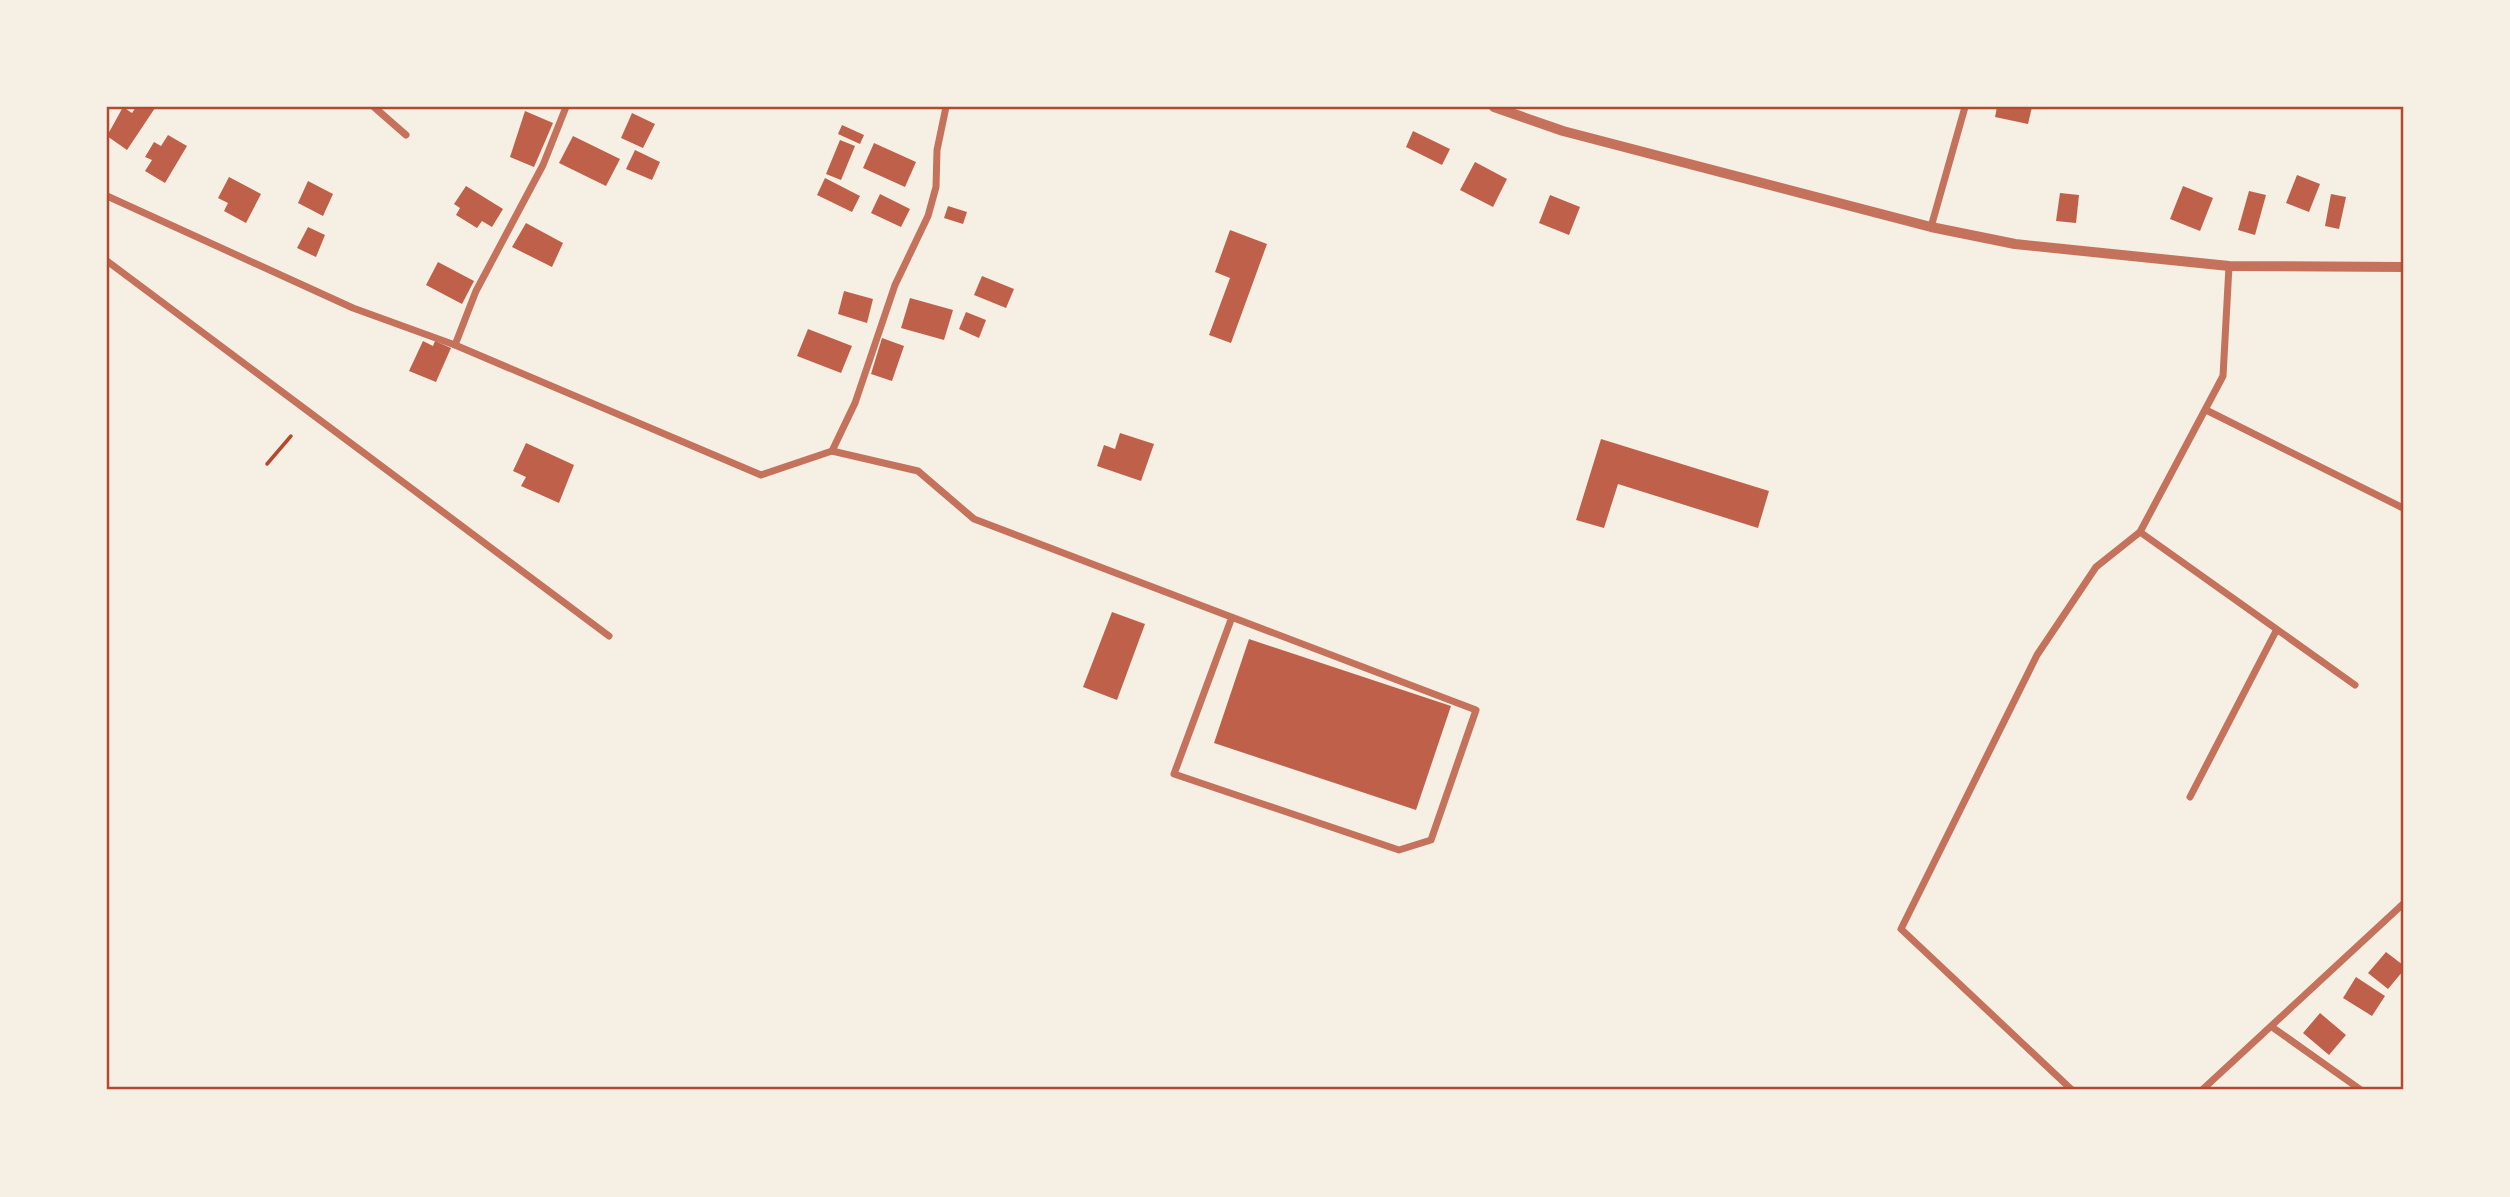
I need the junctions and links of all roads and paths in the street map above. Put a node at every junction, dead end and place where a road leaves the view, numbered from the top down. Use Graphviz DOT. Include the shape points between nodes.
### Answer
graph roads {
  1 [pos="374,107"];
  2 [pos="566,107"];
  3 [pos="946,107"];
  4 [pos="1494,107"];
  5 [pos="1965,107"];
  6 [pos="406,135"];
  7 [pos="107,196"];
  8 [pos="1931,228"];
  9 [pos="107,261"];
  10 [pos="2229,266"];
  11 [pos="2403,267"];
  12 [pos="454,345"];
  13 [pos="2206,410"];
  14 [pos="291,436"];
  15 [pos="832,451"];
  16 [pos="267,464"];
  17 [pos="2401,507"];
  18 [pos="2140,532"];
  19 [pos="1232,617"];
  20 [pos="2276,631"];
  21 [pos="609,636"];
  22 [pos="2355,685"];
  23 [pos="2190,797"];
  24 [pos="2403,904"];
  25 [pos="2273,1027"];
  26 [pos="2072,1090"];
  27 [pos="2202,1090"];
  28 [pos="2361,1090"];
  1 -- 6 [label="street"];
  2 -- 12 [label="street"];
  3 -- 15 [label="street" via="928,216 895,285 855,403"];
  4 -- 8 [label="street" via="1563,131"];
  5 -- 8 [label="street"];
  7 -- 12 [label="street" via="353,308"];
  8 -- 10 [label="street" via="2015,244"];
  9 -- 21 [label="street"];
  10 -- 11 [label="street"];
  10 -- 13 [label="street" via="2223,376"];
  12 -- 15 [label="street" via="761,475"];
  13 -- 17 [label="street"];
  13 -- 18 [label="street"];
  14 -- 16 [label="path"];
  15 -- 19 [label="street" via="918,471 974,519"];
  18 -- 20 [label="street"];
  18 -- 26 [label="street" via="2096,567 2037,655 1901,929"];
  19 -- 19 [label="street" via="1476,710 1431,840 1399,850 1174,774"];
  20 -- 22 [label="street"];
  20 -- 23 [label="street"];
  24 -- 25 [label="street"];
  25 -- 27 [label="street"];
  25 -- 28 [label="street"];
}
